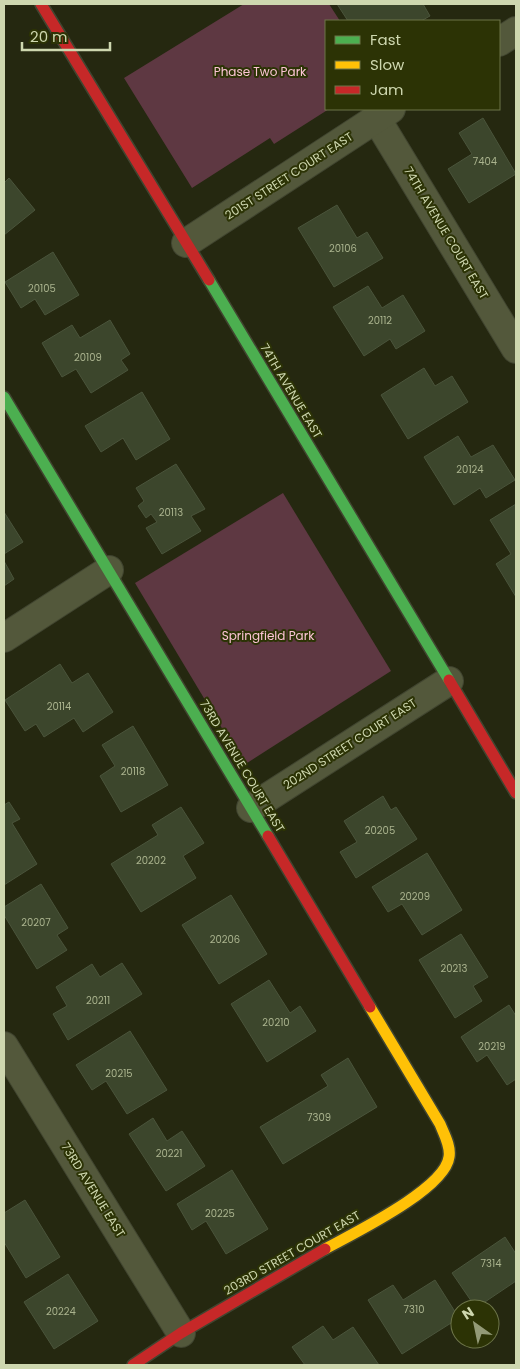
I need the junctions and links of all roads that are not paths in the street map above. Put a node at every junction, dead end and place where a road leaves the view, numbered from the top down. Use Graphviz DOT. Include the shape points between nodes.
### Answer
graph roads {
  1 [pos="41,4"];
  2 [pos="516,31"];
  3 [pos="500,41"];
  4 [pos="383,113"];
  5 [pos="186,244"];
  6 [pos="516,348"];
  7 [pos="4,397"];
  8 [pos="109,570"];
  9 [pos="4,638"];
  10 [pos="449,681"];
  11 [pos="516,793"];
  12 [pos="251,808"];
  13 [pos="4,1046"];
  14 [pos="450,1151"];
  15 [pos="181,1334"];
  16 [pos="133,1365"];
  1 -- 5 [label="street, 74TH AVENUE EAST"];
  2 -- 3 [label="street"];
  4 -- 5 [label="street, 201ST STREET COURT EAST"];
  4 -- 6 [label="street, 74TH AVENUE COURT EAST"];
  5 -- 10 [label="street, 74TH AVENUE EAST"];
  7 -- 8 [label="street, 73RD AVENUE COURT EAST"];
  8 -- 9 [label="street"];
  8 -- 12 [label="street, 73RD AVENUE COURT EAST"];
  10 -- 11 [label="street, 74TH AVENUE EAST"];
  10 -- 12 [label="street, 202ND STREET COURT EAST"];
  12 -- 14 [label="street, 73RD AVENUE COURT EAST" via="440,1124"];
  13 -- 15 [label="street, 73RD AVENUE EAST"];
  14 -- 15 [label="street, 203RD STREET COURT EAST" via="438,1179 416,1197"];
  15 -- 16 [label="street, 203RD STREET COURT EAST"];
}
